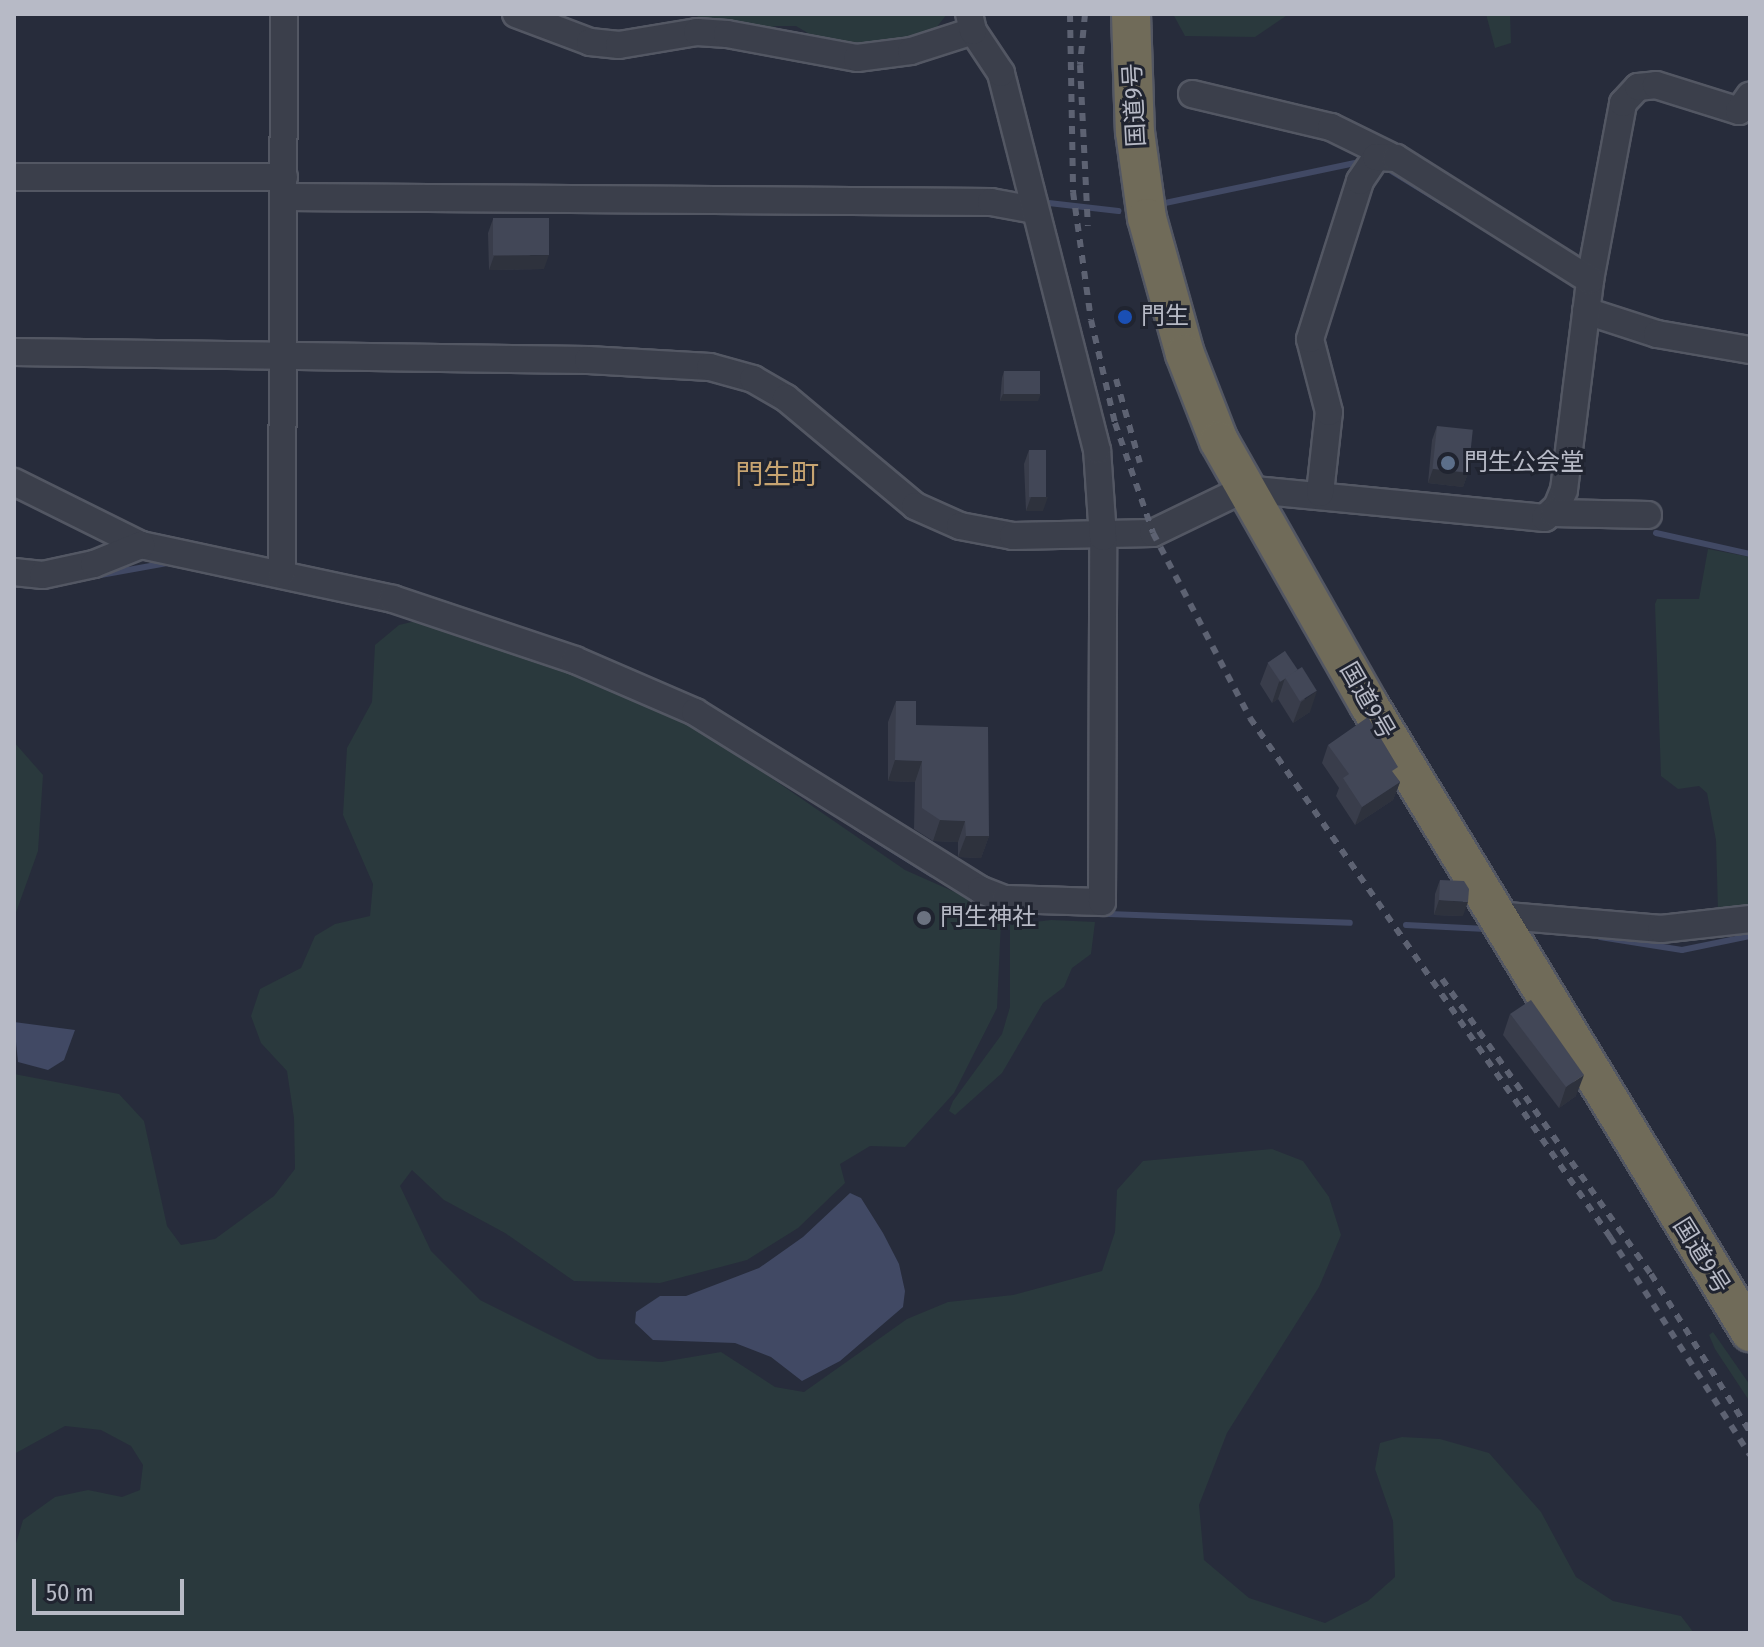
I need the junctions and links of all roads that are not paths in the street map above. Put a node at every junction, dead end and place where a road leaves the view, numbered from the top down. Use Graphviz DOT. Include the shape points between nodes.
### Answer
graph roads {
  1 [pos="284,14"];
  2 [pos="516,14"];
  3 [pos="1131,14"];
  4 [pos="971,22"];
  5 [pos="1192,94"];
  6 [pos="1750,95"];
  7 [pos="1388,155"];
  8 [pos="14,177"];
  9 [pos="285,187"];
  10 [pos="1032,201"];
  11 [pos="1588,296"];
  12 [pos="1750,350"];
  13 [pos="14,352"];
  14 [pos="284,357"];
  15 [pos="14,482"];
  16 [pos="1244,489"];
  17 [pos="1320,493"];
  18 [pos="1554,513"];
  19 [pos="1648,515"];
  20 [pos="1103,537"];
  21 [pos="141,545"];
  22 [pos="14,572"];
  23 [pos="282,573"];
  24 [pos="1495,915"];
  25 [pos="1750,919"];
  26 [pos="1750,1332"];
  1 -- 9 [label="street"];
  2 -- 4 [label="street" via="590,42 619,45 712,33 857,58 911,51"];
  3 -- 16 [label="highway, 国道9号" via="1135,132 1147,218 1199,393"];
  4 -- 10 [label="street" via="1001,73"];
  5 -- 7 [label="street" via="1331,127"];
  6 -- 11 [label="street" via="1739,111 1656,85 1638,87 1623,103"];
  7 -- 11 [label="street"];
  7 -- 17 [label="street" via="1376,157 1360,181 1310,339 1329,412"];
  8 -- 9 [label="street"];
  9 -- 10 [label="street"];
  9 -- 14 [label="street"];
  10 -- 20 [label="street" via="1093,425"];
  11 -- 12 [label="street" via="1657,334"];
  11 -- 18 [label="street" via="1564,490"];
  13 -- 14 [label="street"];
  14 -- 20 [label="street" via="588,360 710,367 753,379 786,398 893,489 937,517 1013,536"];
  14 -- 23 [label="street"];
  15 -- 21 [label="street"];
  16 -- 17 [label="street"];
  16 -- 20 [label="street" via="1153,533"];
  16 -- 24 [label="highway, 国道9号"];
  17 -- 18 [label="street" via="1536,518"];
  18 -- 19 [label="street"];
  20 -- 23 [label="street" via="1102,902 1005,899 981,890 695,712 647,690 467,621"];
  21 -- 22 [label="street" via="94,564 43,575"];
  21 -- 23 [label="street"];
  24 -- 25 [label="street" via="1661,929"];
  24 -- 26 [label="highway, 国道9号"];
}
